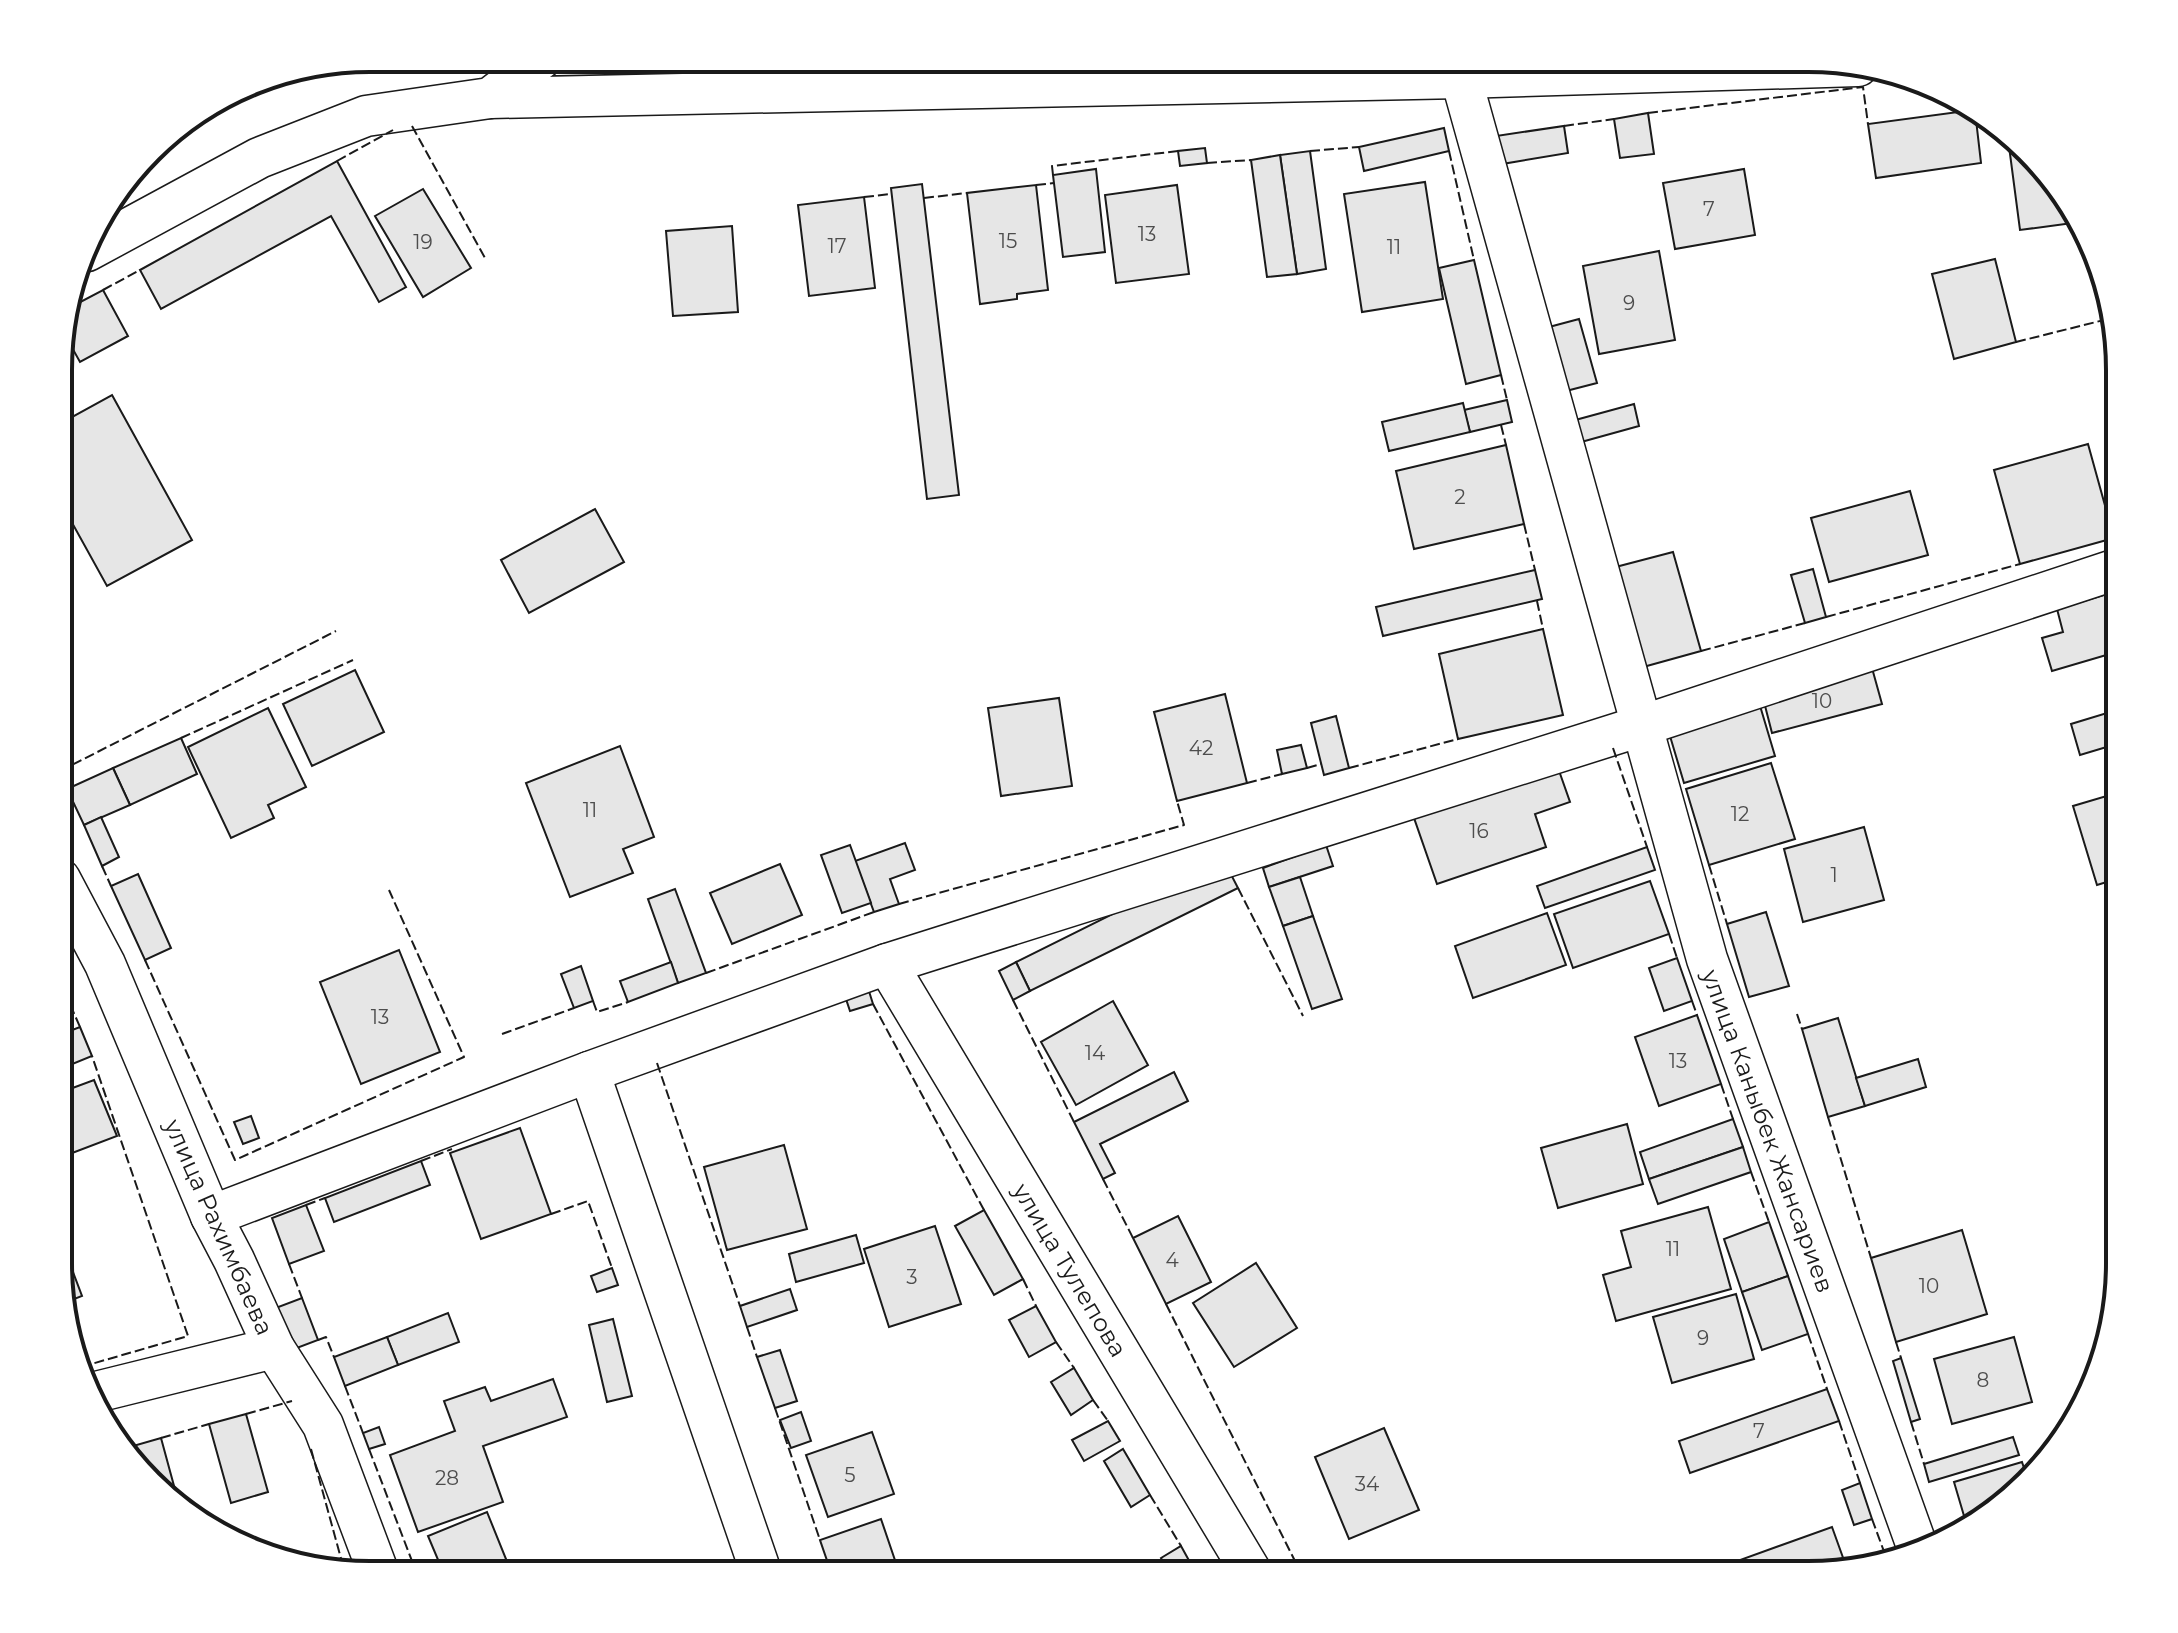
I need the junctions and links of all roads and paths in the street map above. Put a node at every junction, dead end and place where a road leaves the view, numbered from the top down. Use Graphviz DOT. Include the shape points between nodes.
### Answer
graph roads {
  1 [pos="524,72"];
  2 [pos="1660,72"];
  3 [pos="1461,78"];
  4 [pos="490,98"];
  5 [pos="100,244"];
  6 [pos="2106,572"];
  7 [pos="1638,717"];
  8 [pos="72,902"];
  9 [pos="887,964"];
  10 [pos="589,1072"];
  11 [pos="211,1216"];
  12 [pos="274,1348"];
  13 [pos="101,1391"];
  14 [pos="1915,1541"];
  15 [pos="374,1561"];
  16 [pos="757,1561"];
  17 [pos="1245,1561"];
  1 -- 4 [label="street"];
  2 -- 3 [label="street"];
  3 -- 4 [label="street"];
  3 -- 7 [label="street, улица Каныбек Жансариев"];
  4 -- 5 [label="street" via="366,116 259,158"];
  6 -- 7 [label="street"];
  7 -- 9 [label="street"];
  7 -- 14 [label="street, улица Каныбек Жансариев" via="1707,959"];
  8 -- 11 [label="street, улица Рахимбаева" via="105,964"];
  9 -- 10 [label="street"];
  9 -- 17 [label="street, улица Тулепова"];
  10 -- 11 [label="street"];
  10 -- 16 [label="street"];
  11 -- 12 [label="street, улица Рахимбаева"];
  12 -- 13 [label="street"];
  12 -- 15 [label="street, улица Рахимбаева" via="323,1425"];
}
